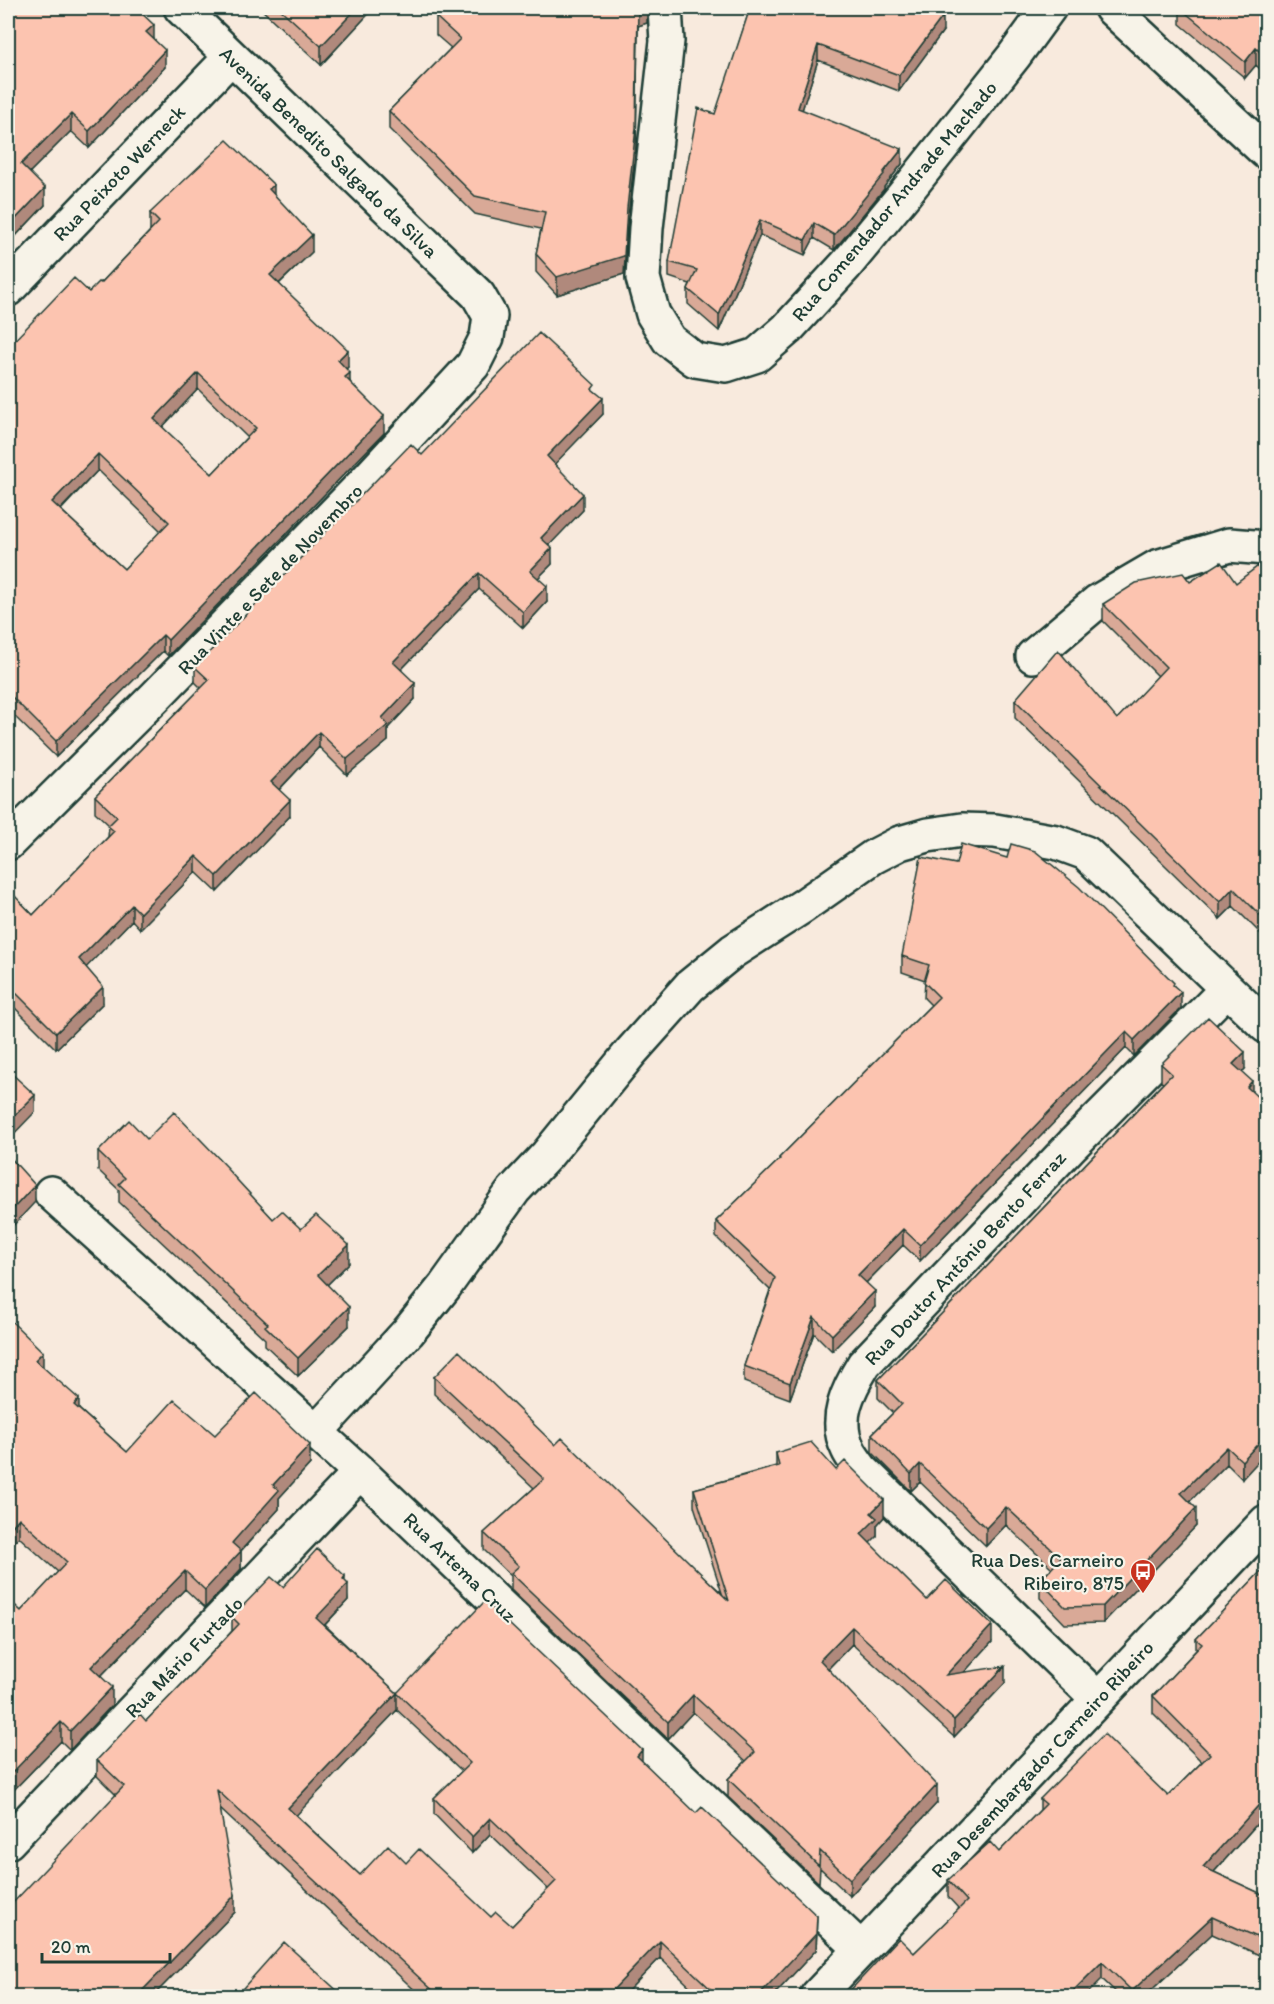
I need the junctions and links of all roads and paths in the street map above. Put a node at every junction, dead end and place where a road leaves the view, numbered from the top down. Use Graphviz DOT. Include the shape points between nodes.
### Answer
graph roads {
  1 [pos="181,8"];
  2 [pos="665,8"];
  3 [pos="1049,8"];
  4 [pos="1111,8"];
  5 [pos="231,57"];
  6 [pos="1266,152"];
  7 [pos="8,289"];
  8 [pos="478,295"];
  9 [pos="1266,548"];
  10 [pos="1033,656"];
  11 [pos="8,843"];
  12 [pos="1227,989"];
  13 [pos="1266,1026"];
  14 [pos="51,1194"];
  15 [pos="316,1432"];
  16 [pos="360,1472"];
  17 [pos="1266,1521"];
  18 [pos="1098,1700"];
  19 [pos="8,1842"];
  20 [pos="861,1949"];
  21 [pos="818,1996"];
  1 -- 5 [label="street, Avenida Benedito Salgado da Silva"];
  2 -- 3 [label="street, Rua Comendador Andrade Machado" via="667,41 643,278 653,314 669,340 695,360 726,365 757,355 787,329 846,265"];
  4 -- 6 [label="street"];
  5 -- 7 [label="street, Rua Peixoto Werneck"];
  5 -- 8 [label="street, Avenida Benedito Salgado da Silva"];
  8 -- 11 [label="street, Rua Vinte e Sete de Novembro" via="490,316 487,337 472,364 355,493"];
  9 -- 10 [label="street" via="1229,545 1156,567 1098,602"];
  12 -- 13 [label="street"];
  12 -- 15 [label="street" via="1086,853 1056,842 995,831 962,830 900,843 733,951 690,986 514,1190 408,1332"];
  12 -- 18 [label="street, Rua Doutor Antônio Bento Ferraz" via="864,1364 849,1389 842,1412 848,1448 861,1469"];
  14 -- 15 [label="street, Rua Artema Cruz"];
  15 -- 16 [label="street, Rua Artema Cruz"];
  16 -- 19 [label="street, Rua Mário Furtado"];
  16 -- 20 [label="street, Rua Artema Cruz"];
  17 -- 18 [label="street, Rua Desembargador Carneiro Ribeiro"];
  18 -- 20 [label="street, Rua Desembargador Carneiro Ribeiro"];
  20 -- 21 [label="street, Rua Desembargador Carneiro Ribeiro"];
}
